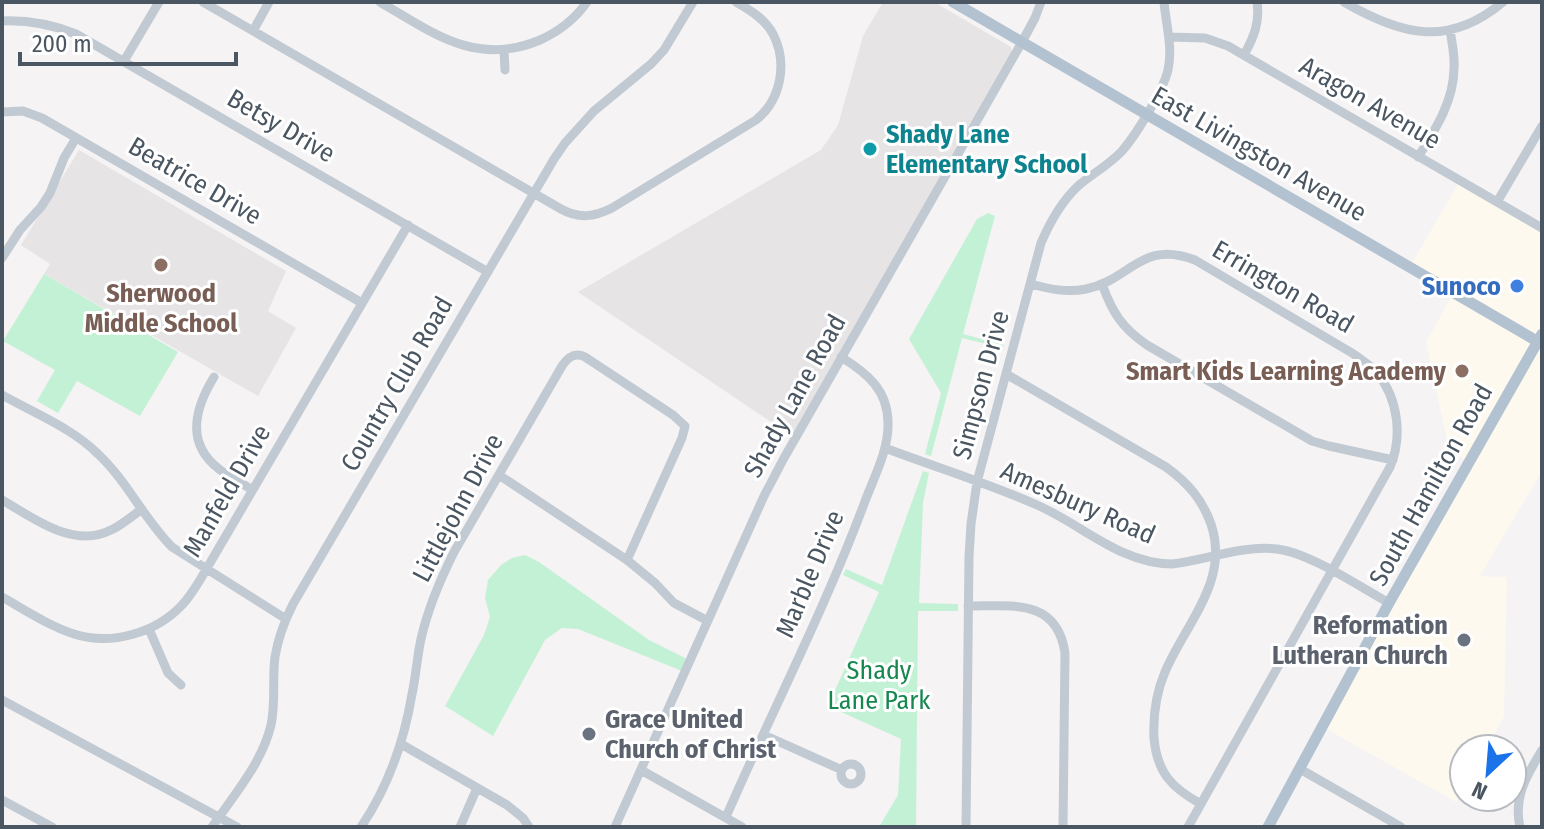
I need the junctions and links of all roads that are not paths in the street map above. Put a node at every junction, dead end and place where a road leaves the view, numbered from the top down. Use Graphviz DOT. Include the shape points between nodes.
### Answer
graph roads {
  1 [pos="159,2"];
  2 [pos="203,2"];
  3 [pos="269,2"];
  4 [pos="380,2"];
  5 [pos="587,2"];
  6 [pos="693,2"];
  7 [pos="736,2"];
  8 [pos="953,2"];
  9 [pos="1041,2"];
  10 [pos="1164,2"];
  11 [pos="1257,2"];
  12 [pos="1344,2"];
  13 [pos="1503,2"];
  14 [pos="2,21"];
  15 [pos="1450,30"];
  16 [pos="253,31"];
  17 [pos="1169,37"];
  18 [pos="1022,42"];
  19 [pos="504,50"];
  20 [pos="1244,55"];
  21 [pos="124,61"];
  22 [pos="505,70"];
  23 [pos="2,112"];
  24 [pos="1146,114"];
  25 [pos="1542,126"];
  26 [pos="76,138"];
  27 [pos="1418,157"];
  28 [pos="534,193"];
  29 [pos="1497,202"];
  30 [pos="408,225"];
  31 [pos="1542,228"];
  32 [pos="2,258"];
  33 [pos="488,272"];
  34 [pos="1031,284"];
  35 [pos="1102,284"];
  36 [pos="362,303"];
  37 [pos="1541,340"];
  38 [pos="841,357"];
  39 [pos="1006,374"];
  40 [pos="214,377"];
  41 [pos="2,395"];
  42 [pos="885,448"];
  43 [pos="1393,460"];
  44 [pos="499,475"];
  45 [pos="977,482"];
  46 [pos="252,490"];
  47 [pos="2,500"];
  48 [pos="142,509"];
  49 [pos="1216,556"];
  50 [pos="627,560"];
  51 [pos="206,570"];
  52 [pos="1332,571"];
  53 [pos="2,597"];
  54 [pos="1389,603"];
  55 [pos="968,606"];
  56 [pos="286,619"];
  57 [pos="708,621"];
  58 [pos="149,629"];
  59 [pos="181,685"];
  60 [pos="2,700"];
  61 [pos="764,735"];
  62 [pos="401,744"];
  63 [pos="1542,750"];
  64 [pos="1300,769"];
  65 [pos="641,770"];
  66 [pos="842,770"];
  67 [pos="477,788"];
  68 [pos="2,800"];
  69 [pos="1201,804"];
  70 [pos="220,816"];
  71 [pos="726,817"];
  72 [pos="1385,823"];
  73 [pos="52,827"];
  74 [pos="212,827"];
  75 [pos="237,827"];
  76 [pos="361,827"];
  77 [pos="460,827"];
  78 [pos="529,827"];
  79 [pos="615,827"];
  80 [pos="742,827"];
  81 [pos="966,827"];
  82 [pos="1063,827"];
  83 [pos="1188,827"];
  84 [pos="1268,827"];
  85 [pos="1401,827"];
  86 [pos="1520,827"];
  1 -- 21 [label="street"];
  2 -- 16 [label="street"];
  3 -- 16 [label="street"];
  4 -- 19 [label="street" via="447,40"];
  5 -- 19 [label="street" via="545,38"];
  6 -- 28 [label="street, Country Club Road" via="658,57 594,111 565,143"];
  7 -- 28 [label="street" via="768,26 779,53 778,87 760,116 597,215 569,213"];
  8 -- 18 [label="main road, East Livingston Avenue"];
  9 -- 18 [label="street, Shady Lane Road"];
  10 -- 17 [label="street, Simpson Drive"];
  11 -- 20 [label="street" via="1258,23"];
  12 -- 15 [label="street" via="1393,27"];
  13 -- 15 [label="street"];
  14 -- 21 [label="street, Betsy Drive" via="62,28"];
  15 -- 27 [label="street" via="1452,86"];
  16 -- 28 [label="street"];
  17 -- 20 [label="street, Aragon Avenue" via="1205,38"];
  17 -- 24 [label="street, Simpson Drive" via="1167,72"];
  18 -- 24 [label="main road, East Livingston Avenue"];
  18 -- 38 [label="street, Shady Lane Road"];
  19 -- 22 [label="street"];
  20 -- 27 [label="street, Aragon Avenue"];
  21 -- 30 [label="street, Betsy Drive"];
  23 -- 26 [label="street, Beatrice Drive" via="33,114"];
  24 -- 34 [label="street, Simpson Drive" via="1131,141 1079,185 1057,212 1041,243"];
  24 -- 37 [label="main road, East Livingston Avenue"];
  25 -- 29 [label="street"];
  26 -- 32 [label="street" via="50,193"];
  26 -- 36 [label="street, Beatrice Drive"];
  27 -- 29 [label="street, Aragon Avenue"];
  28 -- 33 [label="street, Country Club Road"];
  29 -- 31 [label="street, Aragon Avenue"];
  30 -- 33 [label="street, Betsy Drive"];
  30 -- 36 [label="street, Manfeld Drive"];
  33 -- 56 [label="street, Country Club Road"];
  34 -- 35 [label="street, Errington Road" via="1073,291"];
  34 -- 39 [label="street, Simpson Drive"];
  35 -- 43 [label="street" via="1116,316 1147,345 1312,441"];
  35 -- 43 [label="street, Errington Road" via="1146,258 1183,255 1352,353 1375,371 1391,396 1397,428"];
  36 -- 46 [label="street, Manfeld Drive"];
  37 -- 54 [label="main road, South Hamilton Road"];
  38 -- 42 [label="street, Marble Drive" via="862,370 884,399 889,425"];
  38 -- 57 [label="street, Shady Lane Road" via="777,470"];
  39 -- 45 [label="street, Simpson Drive"];
  39 -- 49 [label="street" via="1182,479 1207,513"];
  40 -- 46 [label="street" via="196,420 201,447 219,469"];
  41 -- 48 [label="street" via="88,444"];
  42 -- 45 [label="street, Amesbury Road"];
  42 -- 61 [label="street, Marble Drive"];
  43 -- 52 [label="street"];
  44 -- 50 [label="street"];
  44 -- 50 [label="street, Littlejohn Drive" via="562,366 574,355 673,415 685,426 682,438"];
  44 -- 62 [label="street, Littlejohn Drive" via="439,582 421,639"];
  45 -- 49 [label="street, Amesbury Road" via="1040,506 1141,559 1172,564"];
  45 -- 55 [label="street, Simpson Drive"];
  46 -- 51 [label="street, Manfeld Drive"];
  47 -- 48 [label="street" via="76,536 108,532"];
  48 -- 51 [label="street" via="172,547"];
  49 -- 52 [label="street, Amesbury Road" via="1277,549"];
  49 -- 69 [label="street" via="1208,592 1164,673 1154,718 1157,759 1163,770 1181,792"];
  50 -- 57 [label="street" via="674,603"];
  51 -- 56 [label="street"];
  51 -- 58 [label="street, Manfeld Drive" via="181,606"];
  52 -- 54 [label="street, Amesbury Road"];
  52 -- 69 [label="street"];
  53 -- 58 [label="street, Manfeld Drive" via="75,634 98,639"];
  54 -- 64 [label="main road, South Hamilton Road"];
  55 -- 81 [label="street, Simpson Drive"];
  55 -- 82 [label="street" via="1037,610 1051,620 1063,640"];
  56 -- 70 [label="street, Country Club Road" via="275,656 268,735 255,765"];
  57 -- 65 [label="street, Shady Lane Road"];
  58 -- 59 [label="street" via="168,673"];
  60 -- 70 [label="street"];
  61 -- 66 [label="street"];
  61 -- 71 [label="street, Marble Drive"];
  62 -- 67 [label="street"];
  62 -- 76 [label="street, Littlejohn Drive"];
  63 -- 86 [label="street" via="1518,797"];
  64 -- 72 [label="street"];
  64 -- 84 [label="main road, South Hamilton Road"];
  65 -- 71 [label="street"];
  65 -- 79 [label="street, Shady Lane Road"];
  67 -- 77 [label="street"];
  67 -- 78 [label="street" via="515,811"];
  68 -- 73 [label="street"];
  69 -- 83 [label="street"];
  70 -- 74 [label="street, Country Club Road"];
  70 -- 75 [label="street"];
  71 -- 80 [label="street"];
  72 -- 85 [label="street"];
}
